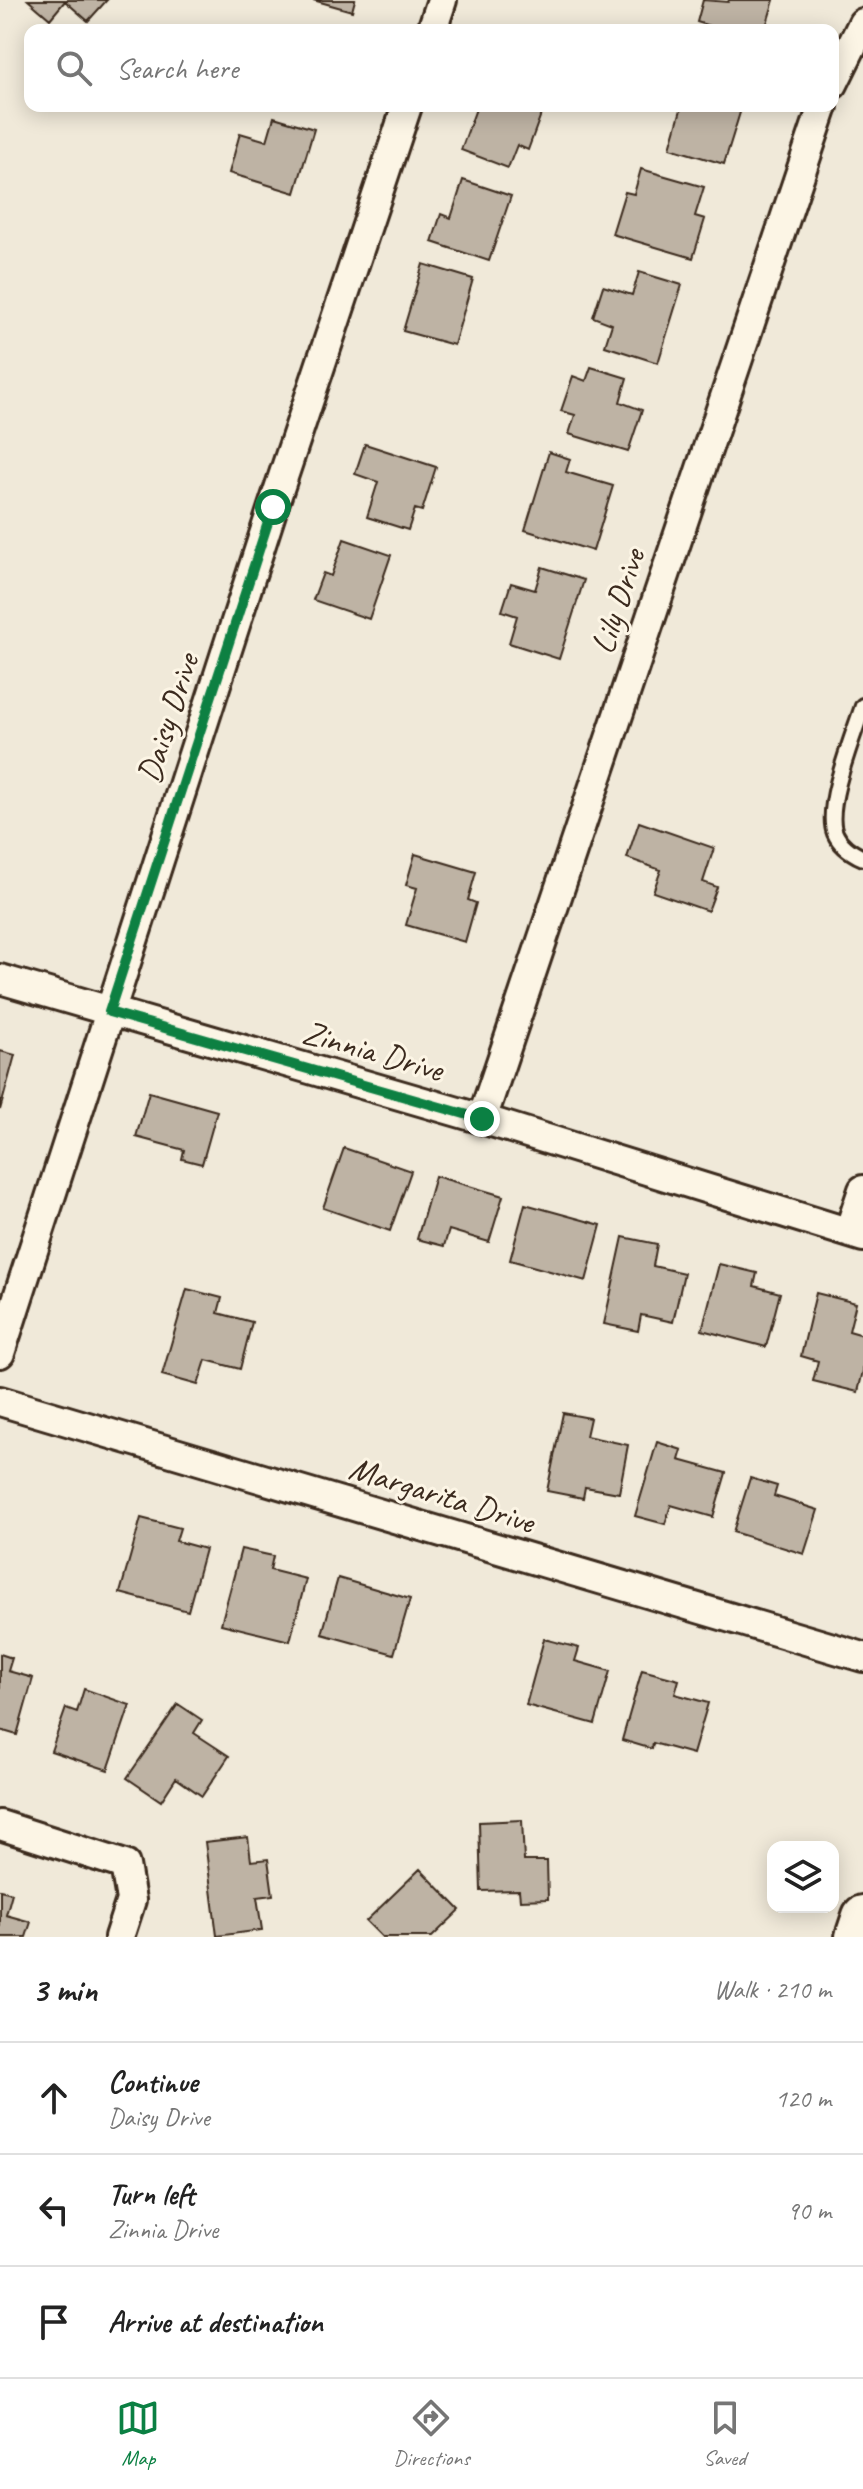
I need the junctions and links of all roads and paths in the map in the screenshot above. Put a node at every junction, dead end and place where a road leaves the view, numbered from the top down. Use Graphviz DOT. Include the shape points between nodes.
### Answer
graph roads {
  1 [pos="442,0"];
  2 [pos="863,23"];
  3 [pos="434,24"];
  4 [pos="839,72"];
  5 [pos="405,112"];
  6 [pos="820,112"];
  7 [pos="863,706"];
  8 [pos="863,858"];
  9 [pos="0,979"];
  10 [pos="109,1012"];
  11 [pos="482,1119"];
  12 [pos="863,1190"];
  13 [pos="856,1234"];
  14 [pos="0,1353"];
  15 [pos="0,1401"];
  16 [pos="863,1657"];
  17 [pos="0,1825"];
  18 [pos="863,1916"];
  19 [pos="119,1937"];
  20 [pos="856,1937"];
  1 -- 3 [label="street"];
  2 -- 4 [label="street"];
  5 -- 10 [label="street, Daisy Drive"];
  6 -- 11 [label="street, Lily Drive"];
  7 -- 8 [label="lane" via="832,819 842,844"];
  9 -- 10 [label="street, Zinnia Drive"];
  10 -- 11 [label="street, Zinnia Drive"];
  10 -- 14 [label="street, Daisy Drive"];
  11 -- 13 [label="street, Zinnia Drive"];
  12 -- 13 [label="street"];
  15 -- 16 [label="street, Margarita Drive"];
  17 -- 19 [label="street" via="125,1865 131,1900"];
  18 -- 20 [label="street"];
}
